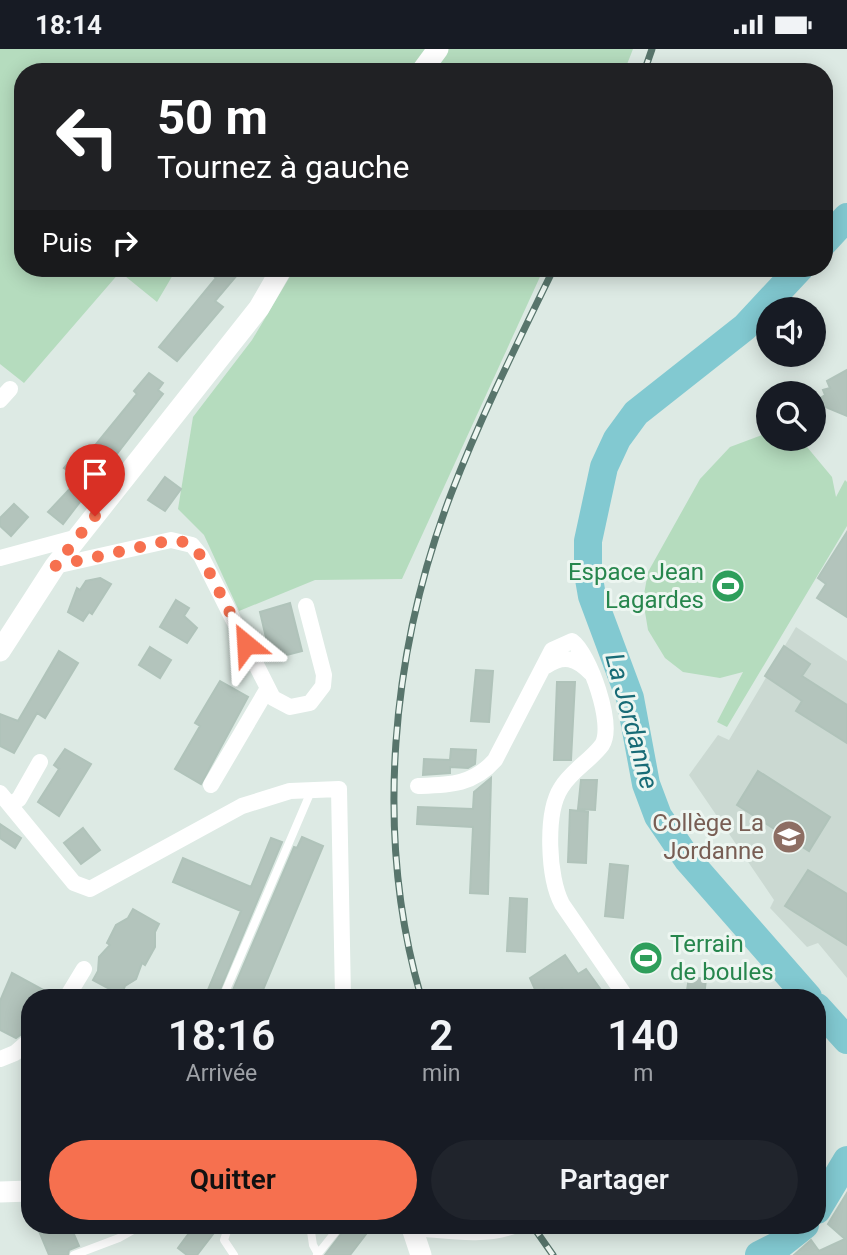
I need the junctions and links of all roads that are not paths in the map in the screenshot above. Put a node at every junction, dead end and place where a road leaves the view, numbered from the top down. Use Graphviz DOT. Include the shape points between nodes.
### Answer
graph roads {
  1 [pos="439,49"];
  2 [pos="428,63"];
  3 [pos="277,277"];
  4 [pos="78,537"];
  5 [pos="0,558"];
  6 [pos="55,566"];
  7 [pos="306,606"];
  8 [pos="0,651"];
  9 [pos="268,688"];
  10 [pos="40,762"];
  11 [pos="211,785"];
  12 [pos="418,786"];
  13 [pos="312,789"];
  14 [pos="5,799"];
  15 [pos="84,969"];
  16 [pos="72,989"];
  17 [pos="226,989"];
  18 [pos="343,989"];
  19 [pos="620,989"];
  20 [pos="21,1048"];
  21 [pos="0,1059"];
  22 [pos="21,1191"];
  23 [pos="0,1192"];
  24 [pos="126,1234"];
  25 [pos="226,1234"];
  26 [pos="311,1234"];
  27 [pos="334,1234"];
  28 [pos="414,1234"];
  29 [pos="318,1254"];
  30 [pos="74,1255"];
  31 [pos="234,1255"];
  32 [pos="421,1255"];
  1 -- 2 [label="main road"];
  3 -- 4 [label="main road" via="259,308"];
  4 -- 5 [label="street"];
  4 -- 6 [label="main road"];
  6 -- 8 [label="main road"];
  6 -- 9 [label="street" via="171,540 192,545"];
  7 -- 9 [label="street" via="323,686 310,703 290,707 279,703"];
  9 -- 11 [label="street"];
  10 -- 14 [label="street" via="19,799"];
  12 -- 19 [label="street" via="456,785 486,770 552,650 572,641 582,648 602,707 605,731 603,744 559,789 551,856 562,904"];
  13 -- 14 [label="street" via="242,806 90,889 74,883"];
  13 -- 17 [label="lane"];
  13 -- 18 [label="street" via="339,789"];
  15 -- 16 [label="street"];
  20 -- 21 [label="street"];
  22 -- 23 [label="main road"];
  24 -- 30 [label="lane"];
  25 -- 31 [label="lane" via="224,1240"];
  26 -- 29 [label="lane"];
  27 -- 29 [label="lane"];
  28 -- 32 [label="main road"];
}
